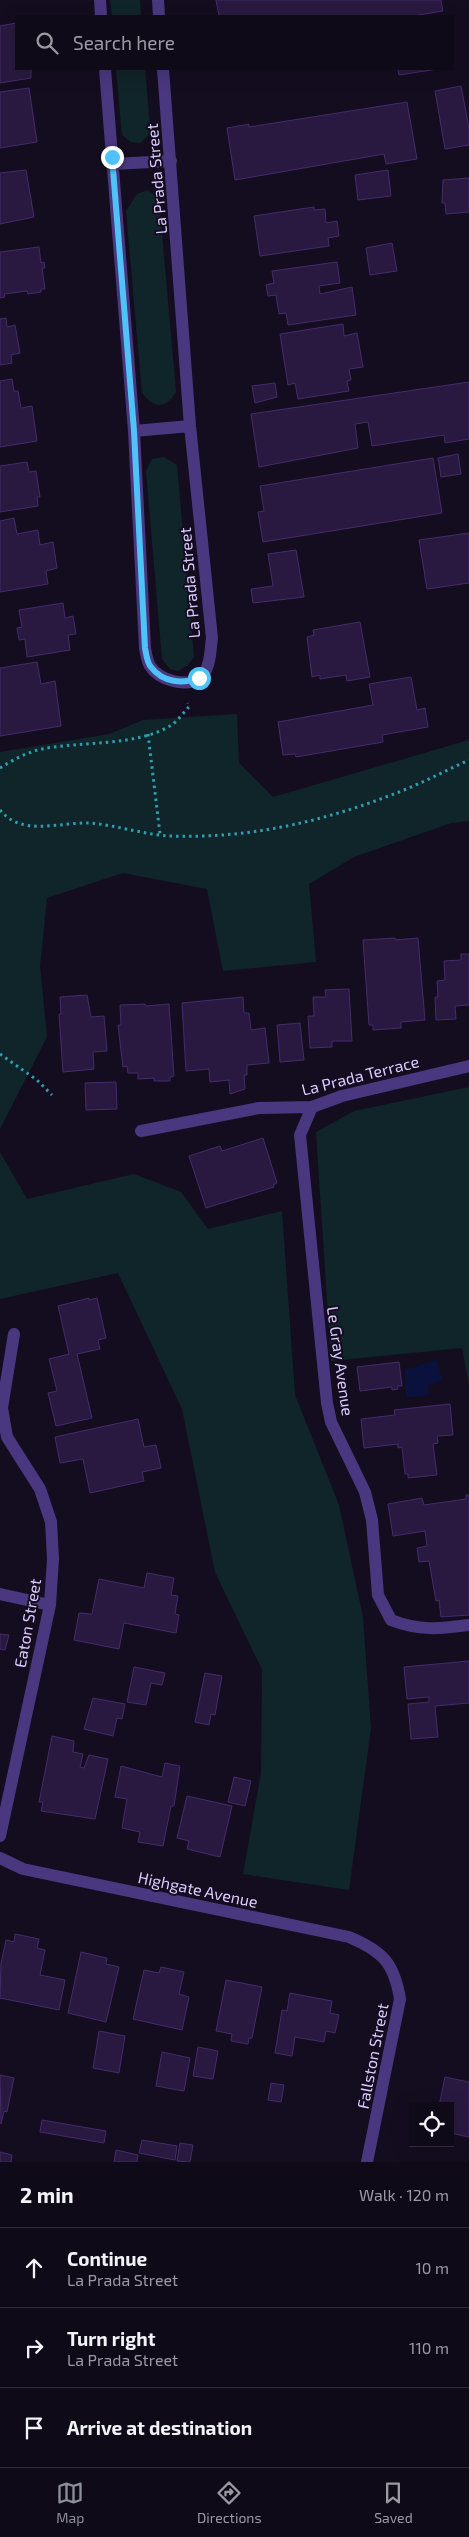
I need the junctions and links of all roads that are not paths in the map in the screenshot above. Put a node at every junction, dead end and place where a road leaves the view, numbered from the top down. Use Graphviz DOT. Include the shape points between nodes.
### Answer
graph roads {
  1 [pos="100,0"];
  2 [pos="158,0"];
  3 [pos="101,15"];
  4 [pos="159,15"];
  5 [pos="105,70"];
  6 [pos="163,70"];
  7 [pos="170,161"];
  8 [pos="113,164"];
  9 [pos="190,426"];
  10 [pos="134,431"];
  11 [pos="469,1066"];
  12 [pos="312,1107"];
  13 [pos="141,1131"];
  14 [pos="14,1334"];
  15 [pos="0,1594"];
  16 [pos="50,1605"];
  17 [pos="469,1624"];
  18 [pos="0,1836"];
  19 [pos="0,1858"];
  20 [pos="386,1959"];
  21 [pos="367,2162"];
  1 -- 3 [label="street"];
  2 -- 4 [label="street"];
  5 -- 8 [label="street"];
  6 -- 7 [label="street, La Prada Street"];
  7 -- 8 [label="street"];
  7 -- 9 [label="street, La Prada Street"];
  8 -- 10 [label="street"];
  9 -- 10 [label="street"];
  9 -- 10 [label="street, La Prada Street" via="212,638 208,666 199,678 185,683 168,680 151,667 145,648"];
  11 -- 12 [label="street, La Prada Terrace" via="342,1096"];
  12 -- 13 [label="street, La Prada Terrace" via="259,1108"];
  12 -- 17 [label="street, Le Gray Avenue" via="300,1135 327,1403 332,1422 365,1492 372,1520 378,1595 391,1620 411,1628 433,1630"];
  14 -- 16 [label="street, Eaton Street" via="2,1408 7,1437 40,1489 51,1522"];
  15 -- 16 [label="street"];
  16 -- 18 [label="street, Eaton Street"];
  19 -- 20 [label="street, Highgate Avenue" via="23,1869 349,1937 370,1946"];
  20 -- 21 [label="street, Fallston Street" via="397,1982 400,1998"];
}
